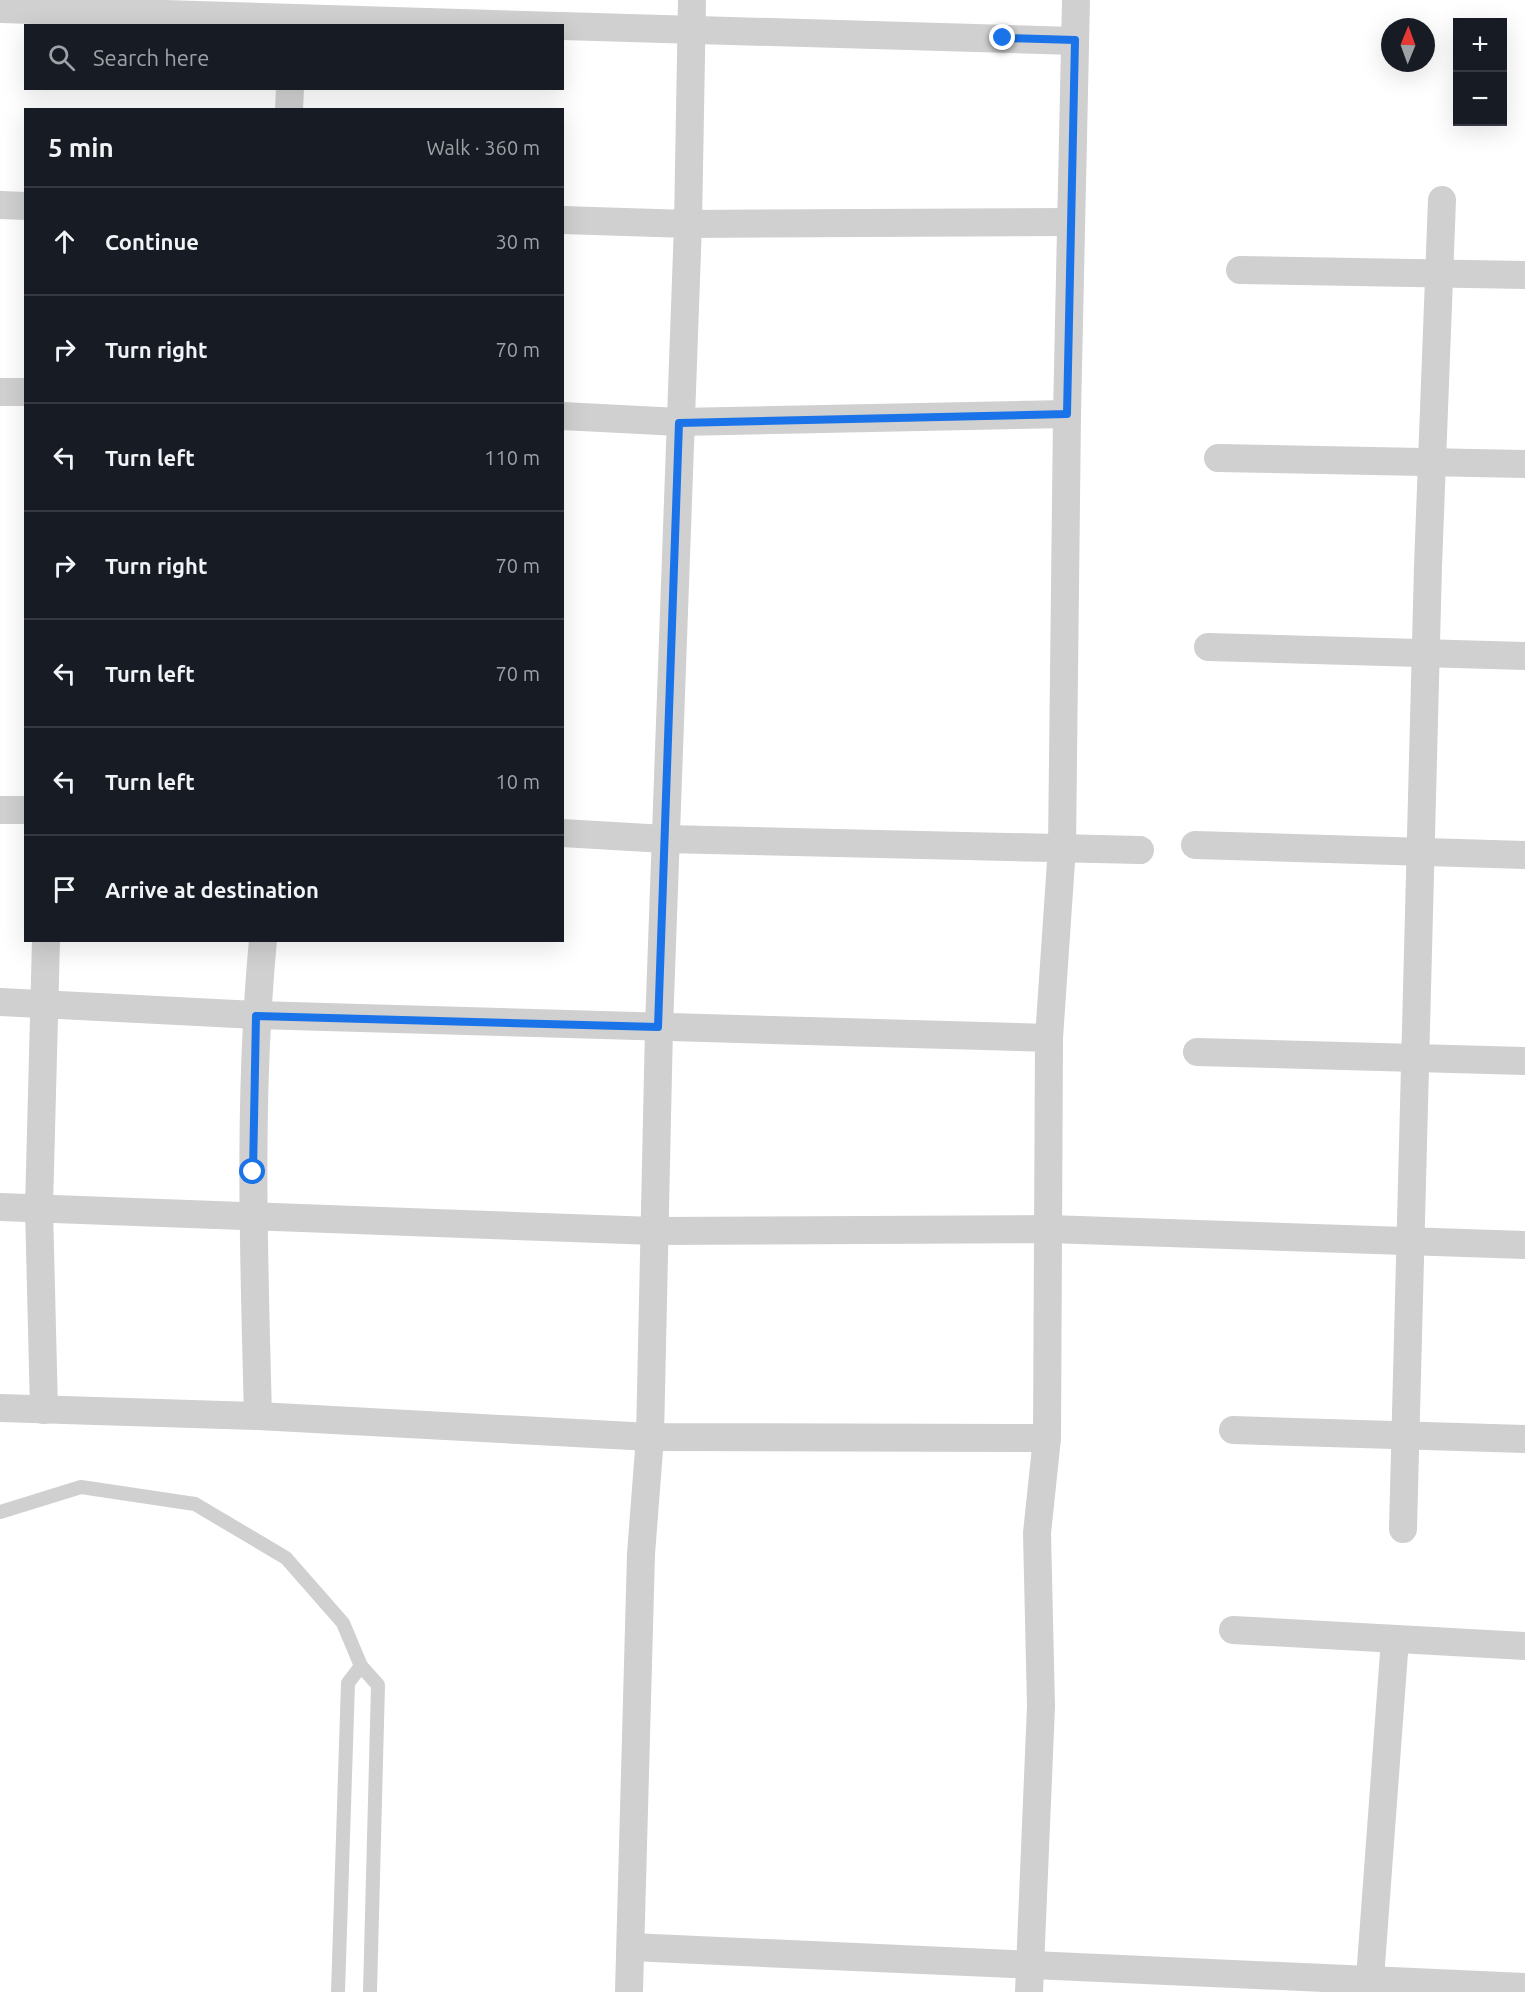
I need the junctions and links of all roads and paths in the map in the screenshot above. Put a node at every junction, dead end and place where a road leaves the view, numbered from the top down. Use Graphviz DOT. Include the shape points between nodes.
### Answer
graph roads {
  1 [pos="692,0"];
  2 [pos="1076,0"];
  3 [pos="79,6"];
  4 [pos="0,9"];
  5 [pos="293,14"];
  6 [pos="514,24"];
  7 [pos="564,26"];
  8 [pos="692,30"];
  9 [pos="1075,40"];
  10 [pos="290,90"];
  11 [pos="289,108"];
  12 [pos="1442,200"];
  13 [pos="0,205"];
  14 [pos="24,206"];
  15 [pos="564,220"];
  16 [pos="1071,222"];
  17 [pos="688,224"];
  18 [pos="1240,270"];
  19 [pos="1439,273"];
  20 [pos="1525,275"];
  21 [pos="0,392"];
  22 [pos="24,392"];
  23 [pos="1067,414"];
  24 [pos="564,416"];
  25 [pos="679,423"];
  26 [pos="1218,458"];
  27 [pos="1432,462"];
  28 [pos="1525,464"];
  29 [pos="1208,647"];
  30 [pos="1426,653"];
  31 [pos="1525,656"];
  32 [pos="0,810"];
  33 [pos="24,810"];
  34 [pos="564,833"];
  35 [pos="665,839"];
  36 [pos="1196,845"];
  37 [pos="1062,847"];
  38 [pos="1140,850"];
  39 [pos="1420,852"];
  40 [pos="1525,855"];
  41 [pos="46,942"];
  42 [pos="263,942"];
  43 [pos="0,1002"];
  44 [pos="43,1003"];
  45 [pos="256,1016"];
  46 [pos="658,1027"];
  47 [pos="1049,1038"];
  48 [pos="1197,1052"];
  49 [pos="1415,1058"];
  50 [pos="1525,1061"];
  51 [pos="0,1207"];
  52 [pos="39,1208"];
  53 [pos="252,1216"];
  54 [pos="1049,1229"];
  55 [pos="654,1232"];
  56 [pos="1410,1242"];
  57 [pos="1525,1245"];
  58 [pos="0,1408"];
  59 [pos="44,1410"];
  60 [pos="258,1416"];
  61 [pos="1233,1430"];
  62 [pos="1406,1436"];
  63 [pos="650,1437"];
  64 [pos="1047,1438"];
  65 [pos="1525,1439"];
  66 [pos="0,1512"];
  67 [pos="1403,1529"];
  68 [pos="1233,1630"];
  69 [pos="1395,1639"];
  70 [pos="1525,1646"];
  71 [pos="361,1666"];
  72 [pos="631,1947"];
  73 [pos="1029,1979"];
  74 [pos="1369,1986"];
  75 [pos="1525,1987"];
  76 [pos="338,1992"];
  77 [pos="369,1992"];
  78 [pos="629,1992"];
  1 -- 8 [label="street"];
  2 -- 9 [label="street"];
  3 -- 4 [label="street"];
  3 -- 5 [label="street"];
  5 -- 6 [label="street"];
  7 -- 8 [label="street"];
  8 -- 9 [label="street"];
  8 -- 17 [label="street"];
  9 -- 16 [label="street"];
  10 -- 11 [label="street"];
  12 -- 19 [label="street"];
  13 -- 14 [label="street"];
  15 -- 17 [label="street"];
  16 -- 17 [label="street"];
  16 -- 23 [label="street"];
  17 -- 25 [label="street"];
  18 -- 19 [label="street"];
  19 -- 20 [label="street"];
  19 -- 27 [label="street"];
  21 -- 22 [label="street"];
  23 -- 25 [label="street"];
  23 -- 37 [label="street"];
  24 -- 25 [label="street"];
  25 -- 35 [label="street"];
  26 -- 27 [label="street"];
  27 -- 28 [label="street"];
  27 -- 30 [label="street"];
  29 -- 30 [label="street"];
  30 -- 31 [label="street"];
  30 -- 39 [label="street"];
  32 -- 33 [label="street"];
  34 -- 35 [label="street"];
  35 -- 37 [label="street"];
  35 -- 46 [label="street"];
  36 -- 39 [label="street"];
  37 -- 38 [label="street"];
  37 -- 47 [label="street"];
  39 -- 40 [label="street"];
  39 -- 49 [label="street"];
  41 -- 44 [label="street"];
  42 -- 45 [label="street"];
  43 -- 44 [label="street"];
  44 -- 45 [label="street"];
  44 -- 52 [label="street"];
  45 -- 46 [label="street"];
  45 -- 53 [label="street"];
  46 -- 47 [label="street"];
  46 -- 55 [label="street"];
  47 -- 54 [label="street"];
  48 -- 49 [label="street"];
  49 -- 50 [label="street"];
  49 -- 56 [label="street"];
  51 -- 52 [label="street"];
  52 -- 53 [label="street"];
  52 -- 59 [label="street"];
  53 -- 55 [label="street"];
  53 -- 60 [label="street"];
  54 -- 55 [label="street"];
  54 -- 56 [label="street"];
  54 -- 64 [label="street"];
  55 -- 63 [label="street"];
  56 -- 57 [label="street"];
  56 -- 62 [label="street"];
  58 -- 59 [label="street"];
  59 -- 60 [label="street"];
  60 -- 63 [label="street"];
  61 -- 62 [label="street"];
  62 -- 65 [label="street"];
  62 -- 67 [label="street"];
  63 -- 64 [label="street"];
  63 -- 72 [label="street" via="641,1554"];
  64 -- 73 [label="street" via="1037,1533 1041,1706"];
  66 -- 71 [label="lane" via="81,1487 195,1504 286,1558 343,1623"];
  68 -- 69 [label="street"];
  69 -- 70 [label="street"];
  69 -- 74 [label="street"];
  71 -- 76 [label="lane" via="348,1683"];
  71 -- 77 [label="lane" via="378,1685"];
  72 -- 73 [label="street"];
  72 -- 78 [label="street"];
  73 -- 74 [label="street"];
  74 -- 75 [label="street"];
}
